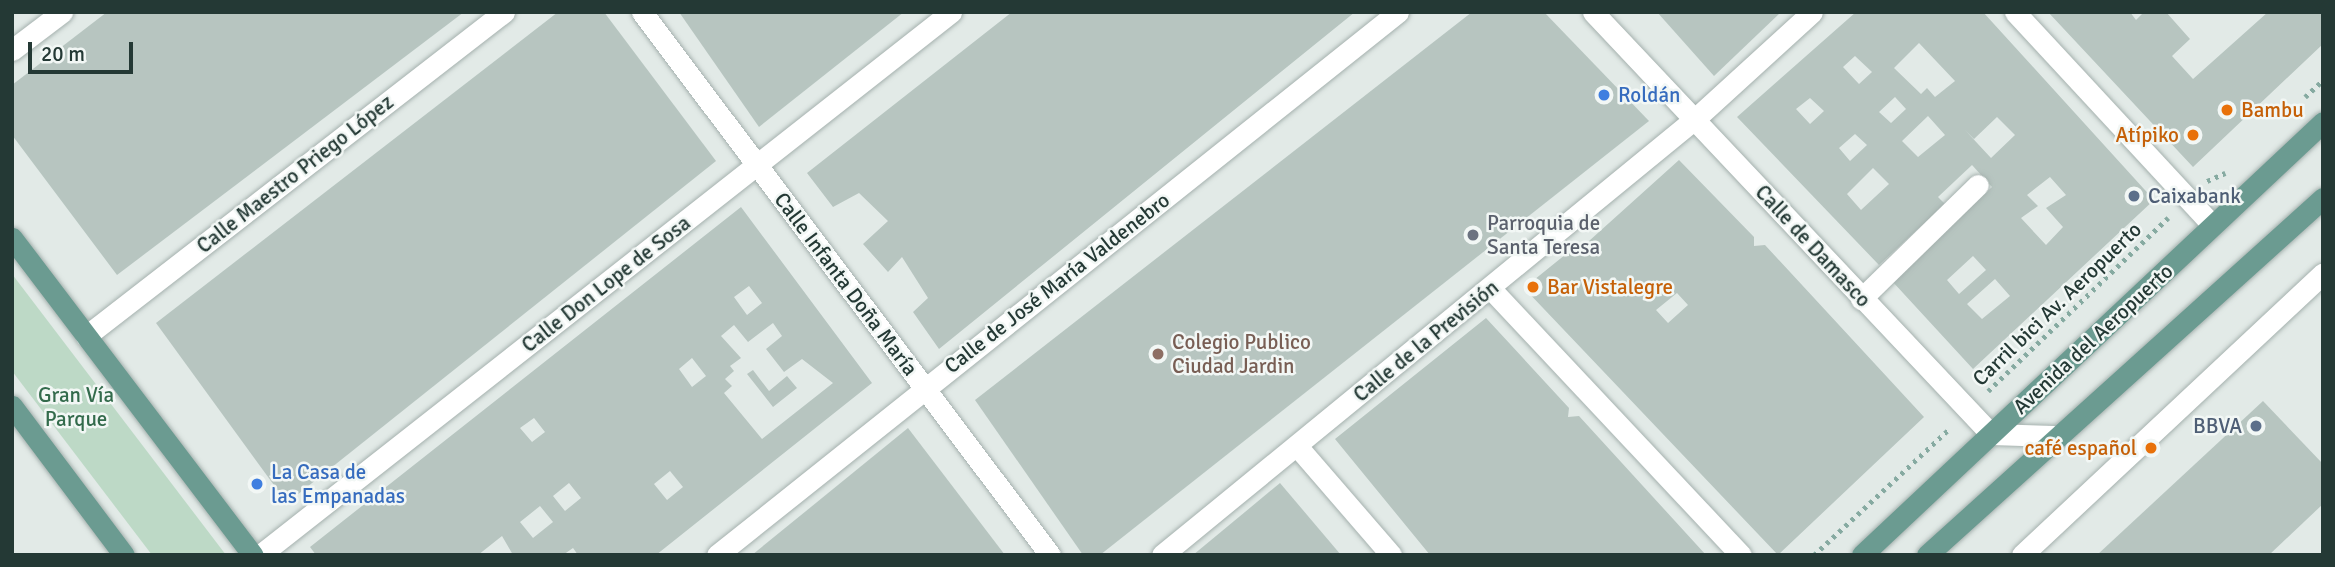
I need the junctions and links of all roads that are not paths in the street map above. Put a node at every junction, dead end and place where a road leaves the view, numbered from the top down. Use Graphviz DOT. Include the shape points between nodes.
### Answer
graph roads {
  1 [pos="61,12"];
  2 [pos="504,12"];
  3 [pos="642,12"];
  4 [pos="951,12"];
  5 [pos="1398,12"];
  6 [pos="1593,12"];
  7 [pos="1812,12"];
  8 [pos="2015,12"];
  9 [pos="12,50"];
  10 [pos="1696,118"];
  11 [pos="2323,122"];
  12 [pos="757,166"];
  13 [pos="1978,185"];
  14 [pos="2323,198"];
  15 [pos="2212,225"];
  16 [pos="12,238"];
  17 [pos="2323,273"];
  18 [pos="1492,289"];
  19 [pos="1861,299"];
  20 [pos="86,337"];
  21 [pos="924,388"];
  22 [pos="12,406"];
  23 [pos="1991,434"];
  24 [pos="2053,436"];
  25 [pos="1297,446"];
  26 [pos="124,555"];
  27 [pos="253,555"];
  28 [pos="260,555"];
  29 [pos="716,555"];
  30 [pos="1050,555"];
  31 [pos="1162,555"];
  32 [pos="1391,555"];
  33 [pos="1741,555"];
  34 [pos="1862,555"];
  35 [pos="1927,555"];
  36 [pos="2022,555"];
  1 -- 9 [label="street"];
  2 -- 20 [label="street, Calle Maestro Priego López"];
  3 -- 12 [label="street, Calle Infanta Doña María"];
  4 -- 12 [label="street, Calle Don Lope de Sosa"];
  5 -- 21 [label="street, Calle de José María Valdenebro"];
  6 -- 10 [label="street, Calle de Damasco"];
  7 -- 10 [label="street, Calle de la Previsión"];
  8 -- 15 [label="street"];
  10 -- 18 [label="street, Calle de la Previsión"];
  10 -- 19 [label="street, Calle de Damasco"];
  11 -- 15 [label="main road, Avenida del Aeropuerto"];
  12 -- 21 [label="street, Calle Infanta Doña María"];
  12 -- 28 [label="street, Calle Don Lope de Sosa"];
  13 -- 19 [label="street"];
  14 -- 24 [label="main road, Avenida del Aeropuerto"];
  15 -- 23 [label="main road, Avenida del Aeropuerto"];
  16 -- 20 [label="main road"];
  17 -- 36 [label="street"];
  18 -- 25 [label="street, Calle de la Previsión"];
  18 -- 33 [label="street"];
  19 -- 23 [label="street, Calle de Damasco"];
  20 -- 27 [label="main road"];
  21 -- 29 [label="street, Calle de José María Valdenebro"];
  21 -- 30 [label="street, Calle Infanta Doña María"];
  22 -- 26 [label="main road"];
  23 -- 24 [label="street"];
  23 -- 34 [label="main road, Avenida del Aeropuerto"];
  24 -- 35 [label="main road, Avenida del Aeropuerto"];
  25 -- 31 [label="street, Calle de la Previsión"];
  25 -- 32 [label="street"];
}
